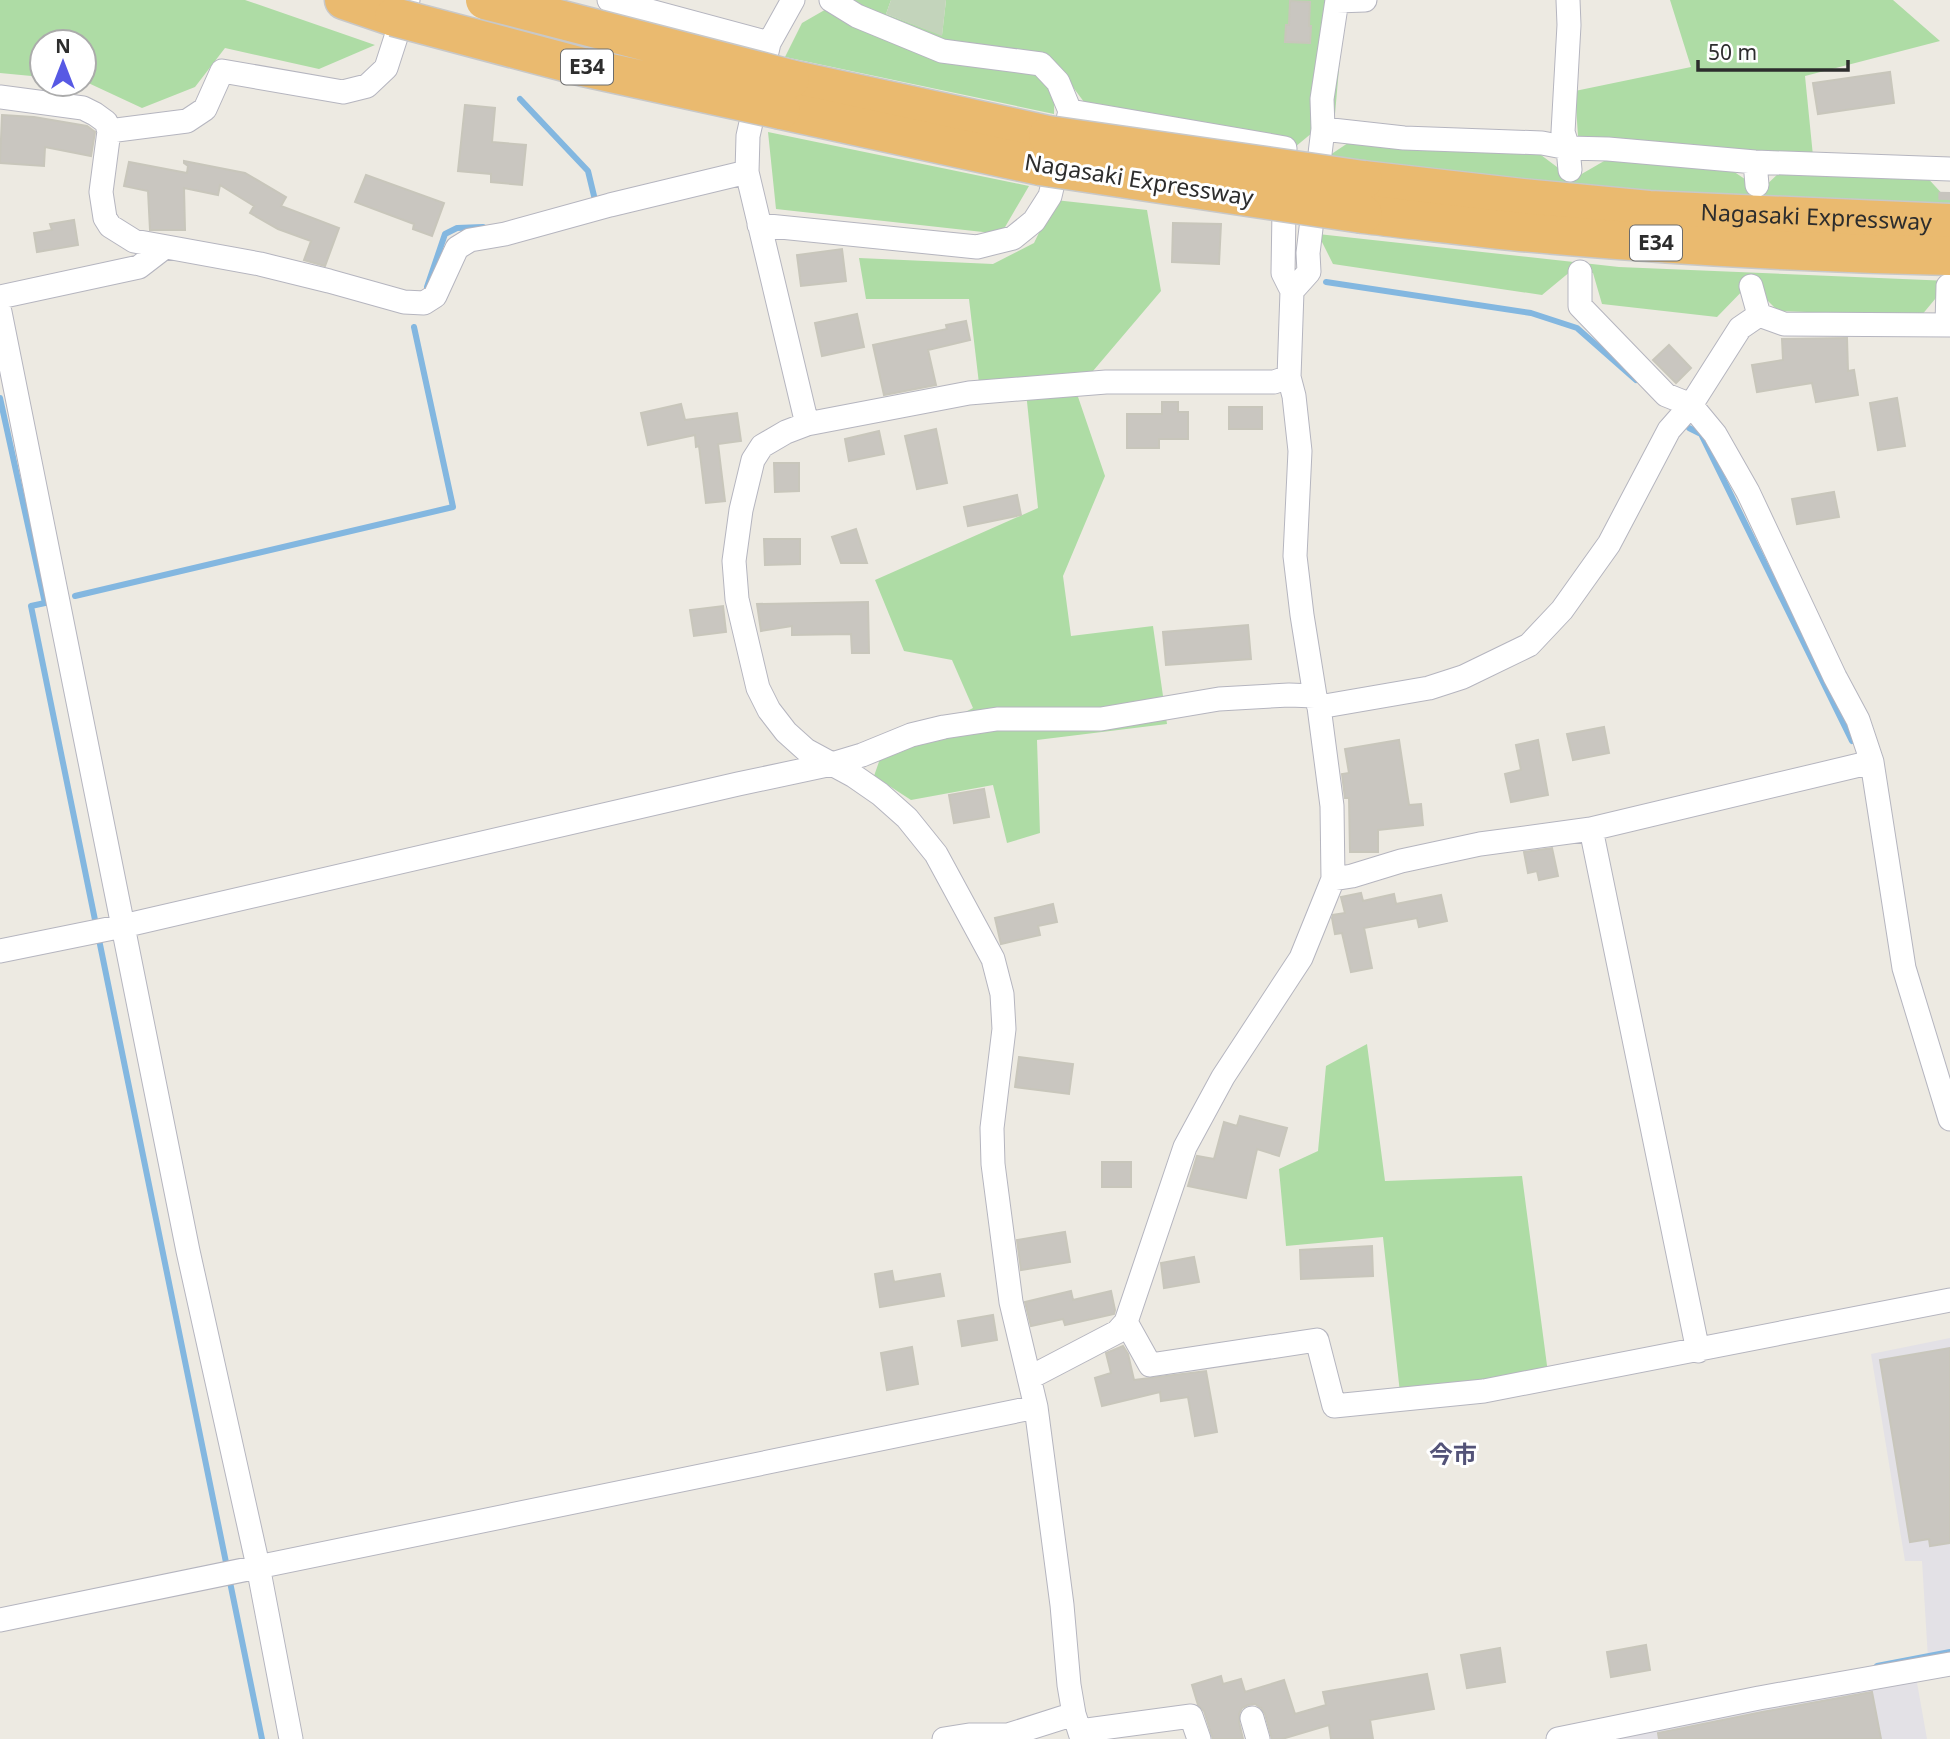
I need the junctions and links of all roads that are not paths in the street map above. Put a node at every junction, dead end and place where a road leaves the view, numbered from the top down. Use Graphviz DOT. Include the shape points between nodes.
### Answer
graph roads {
  1 [pos="344,0"];
  2 [pos="485,0"];
  3 [pos="609,0"];
  4 [pos="793,0"];
  5 [pos="831,0"];
  6 [pos="1365,0"];
  7 [pos="1568,0"];
  8 [pos="1337,1"];
  9 [pos="401,8"];
  10 [pos="769,43"];
  11 [pos="786,94"];
  12 [pos="0,97"];
  13 [pos="1323,129"];
  14 [pos="109,131"];
  15 [pos="1053,137"];
  16 [pos="1569,159"];
  17 [pos="1755,162"];
  18 [pos="747,172"];
  19 [pos="1949,177"];
  20 [pos="1756,185"];
  21 [pos="1363,197"];
  22 [pos="1950,223"];
  23 [pos="760,225"];
  24 [pos="165,247"];
  25 [pos="1949,271"];
  26 [pos="1580,272"];
  27 [pos="1751,286"];
  28 [pos="1292,291"];
  29 [pos="0,297"];
  30 [pos="0,312"];
  31 [pos="1759,315"];
  32 [pos="1949,325"];
  33 [pos="1289,377"];
  34 [pos="1691,405"];
  35 [pos="807,424"];
  36 [pos="1317,702"];
  37 [pos="1872,762"];
  38 [pos="832,764"];
  39 [pos="1591,829"];
  40 [pos="1333,879"];
  41 [pos="123,926"];
  42 [pos="0,951"];
  43 [pos="1950,1119"];
  44 [pos="1950,1300"];
  45 [pos="1126,1322"];
  46 [pos="1698,1351"];
  47 [pos="1029,1377"];
  48 [pos="1036,1407"];
  49 [pos="258,1566"];
  50 [pos="0,1619"];
  51 [pos="1950,1664"];
  52 [pos="1079,1728"];
  53 [pos="1566,1738"];
  54 [pos="291,1739"];
  55 [pos="944,1739"];
  56 [pos="1199,1739"];
  1 -- 9 [label="highway, Nagasaki Expressway / E34"];
  2 -- 11 [label="highway, Nagasaki Expressway / E34, bridge"];
  3 -- 10 [label="street"];
  4 -- 10 [label="street"];
  5 -- 15 [label="street" via="857,16 942,51 1041,64 1058,82"];
  6 -- 8 [label="street"];
  7 -- 16 [label="street" via="1563,132"];
  8 -- 13 [label="street" via="1322,99"];
  9 -- 11 [label="highway, Nagasaki Expressway / E34, bridge" via="583,66"];
  9 -- 14 [label="street" via="386,68 367,86 343,92 222,71 205,108 187,121"];
  10 -- 18 [label="street" via="748,136"];
  11 -- 15 [label="highway, Nagasaki Expressway / E34"];
  12 -- 14 [label="street" via="83,108 106,122"];
  13 -- 16 [label="street" via="1404,138 1542,143"];
  13 -- 28 [label="street" via="1309,272"];
  14 -- 24 [label="street" via="101,192 104,218 134,242"];
  15 -- 21 [label="highway, Nagasaki Expressway / E34, bridge"];
  15 -- 23 [label="street" via="1050,196 1034,221 1013,238 977,247"];
  15 -- 28 [label="street" via="1285,148 1283,273"];
  16 -- 17 [label="street" via="1608,149"];
  17 -- 19 [label="street"];
  17 -- 20 [label="street"];
  18 -- 23 [label="street"];
  18 -- 24 [label="street" via="470,240 457,248 435,296 424,303"];
  21 -- 22 [label="highway, Nagasaki Expressway / E34" via="1522,198 1649,210"];
  21 -- 25 [label="highway, Nagasaki Expressway / E34" via="1518,232 1768,250"];
  23 -- 35 [label="street"];
  24 -- 29 [label="street" via="139,267"];
  25 -- 32 [label="street"];
  26 -- 34 [label="street" via="1580,306 1666,396"];
  27 -- 31 [label="street"];
  28 -- 33 [label="street"];
  30 -- 41 [label="street"];
  31 -- 32 [label="street" via="1784,324"];
  31 -- 34 [label="street" via="1740,328"];
  33 -- 35 [label="street" via="1273,382 1106,382 969,393"];
  33 -- 36 [label="street" via="1300,451 1296,556"];
  34 -- 36 [label="street" via="1669,430 1609,544 1562,610 1529,645 1429,688"];
  34 -- 37 [label="street" via="1715,434 1748,492 1858,720"];
  35 -- 38 [label="street" via="762,446 753,460 734,561 737,599 758,688 786,732"];
  36 -- 38 [label="street" via="1289,695 1219,699 1101,719 997,719 943,727"];
  36 -- 40 [label="street" via="1332,806"];
  37 -- 39 [label="street"];
  37 -- 43 [label="street" via="1904,968"];
  38 -- 41 [label="street"];
  38 -- 47 [label="street" via="880,794 907,818 936,854 993,959 1002,994 1003,1029 992,1128 993,1164 1011,1302"];
  39 -- 40 [label="street" via="1480,844"];
  39 -- 46 [label="street"];
  40 -- 45 [label="street" via="1301,958 1223,1077 1185,1147"];
  41 -- 42 [label="street"];
  41 -- 49 [label="street"];
  44 -- 46 [label="street"];
  45 -- 46 [label="street" via="1150,1365 1317,1340 1334,1406 1484,1391"];
  45 -- 47 [label="street" via="1117,1332"];
  47 -- 48 [label="street"];
  48 -- 49 [label="street"];
  48 -- 52 [label="street" via="1069,1685"];
  49 -- 50 [label="street"];
  49 -- 54 [label="street"];
  51 -- 53 [label="street"];
  52 -- 55 [label="street"];
  52 -- 56 [label="street" via="1191,1716"];
}
